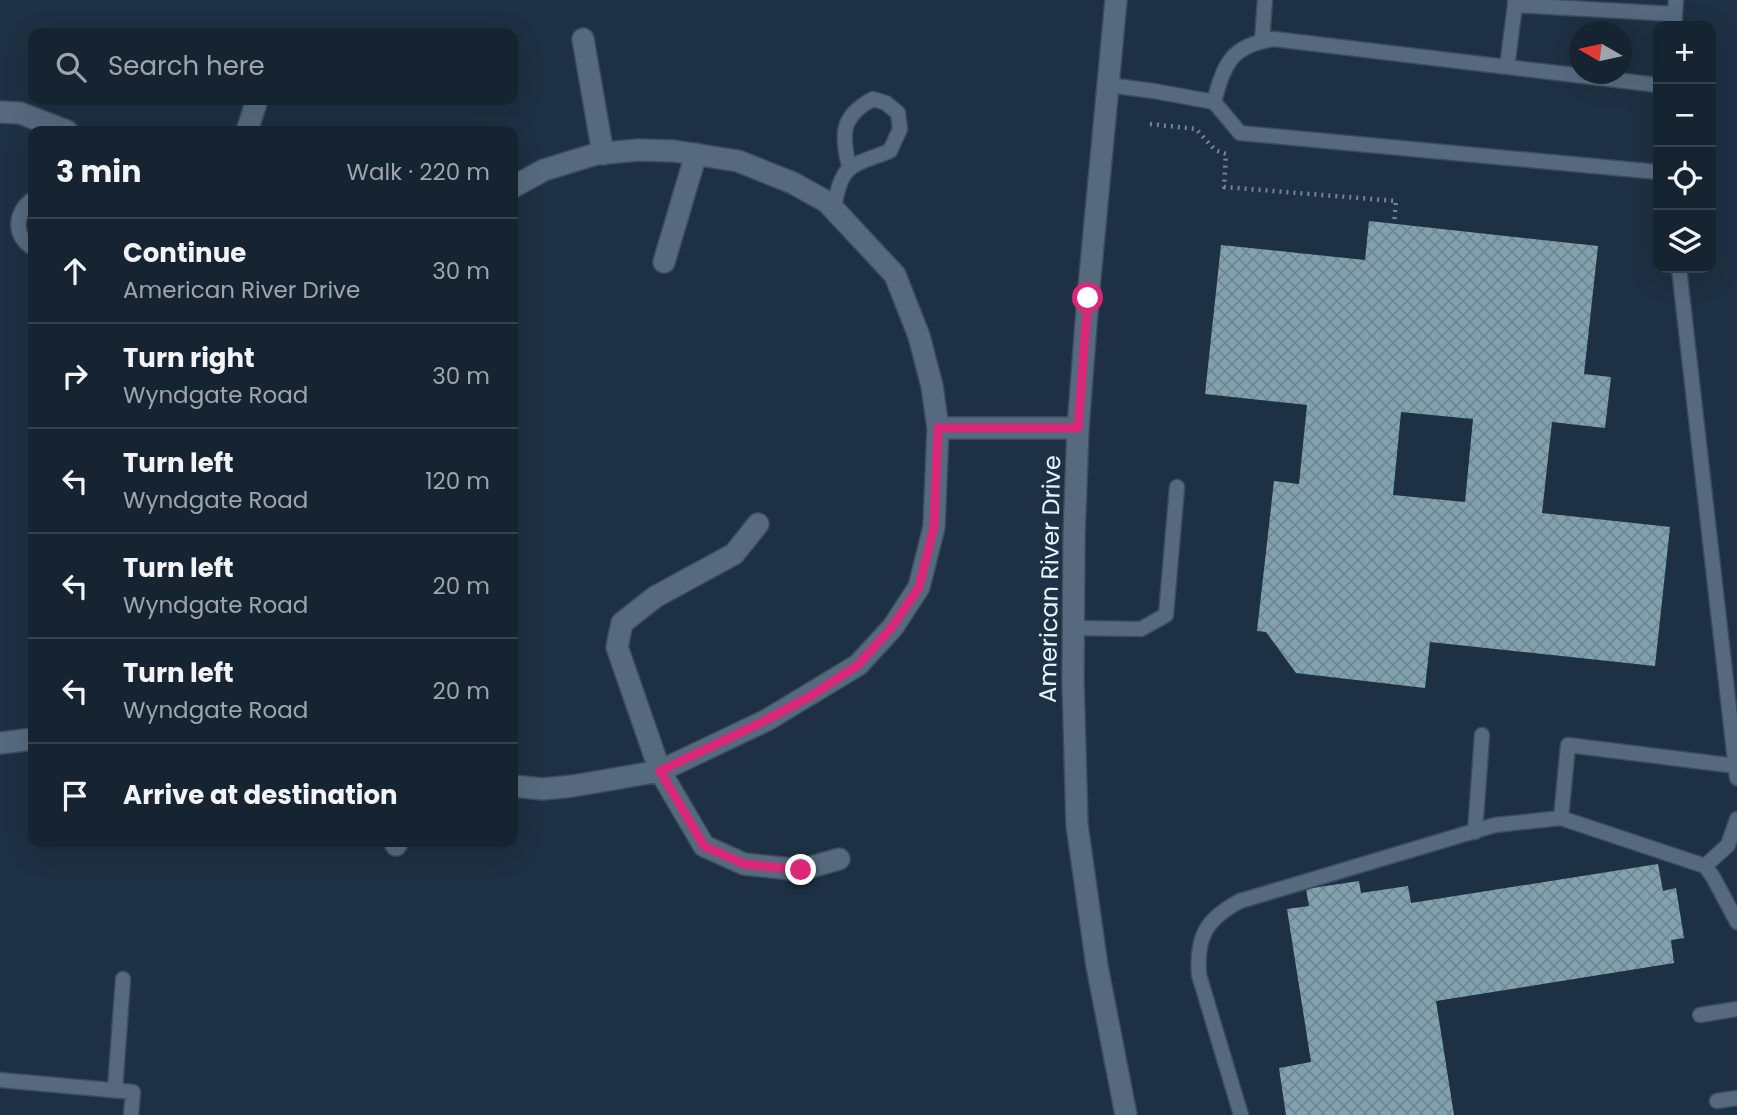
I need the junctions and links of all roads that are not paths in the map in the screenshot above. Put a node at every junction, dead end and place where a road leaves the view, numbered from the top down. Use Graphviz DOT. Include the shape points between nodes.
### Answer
graph roads {
  1 [pos="1116,0"];
  2 [pos="1265,0"];
  3 [pos="1515,3"];
  4 [pos="1594,5"];
  5 [pos="1675,13"];
  6 [pos="583,39"];
  7 [pos="1262,41"];
  8 [pos="1507,67"];
  9 [pos="1653,84"];
  10 [pos="1108,85"];
  11 [pos="1214,102"];
  12 [pos="255,105"];
  13 [pos="0,112"];
  14 [pos="48,126"];
  15 [pos="249,126"];
  16 [pos="603,154"];
  17 [pos="696,154"];
  18 [pos="849,166"];
  19 [pos="1653,172"];
  20 [pos="518,185"];
  21 [pos="28,204"];
  22 [pos="834,209"];
  23 [pos="28,243"];
  24 [pos="664,262"];
  25 [pos="1680,273"];
  26 [pos="938,428"];
  27 [pos="1078,428"];
  28 [pos="1177,487"];
  29 [pos="758,524"];
  30 [pos="1073,628"];
  31 [pos="1482,735"];
  32 [pos="28,740"];
  33 [pos="0,743"];
  34 [pos="1736,766"];
  35 [pos="660,771"];
  36 [pos="1737,778"];
  37 [pos="518,786"];
  38 [pos="1561,818"];
  39 [pos="1737,819"];
  40 [pos="1475,832"];
  41 [pos="839,859"];
  42 [pos="1705,866"];
  43 [pos="1737,922"];
  44 [pos="123,979"];
  45 [pos="1737,1009"];
  46 [pos="1700,1015"];
  47 [pos="0,1080"];
  48 [pos="115,1090"];
  49 [pos="1737,1098"];
  50 [pos="1717,1101"];
  51 [pos="131,1115"];
  52 [pos="1126,1115"];
  53 [pos="1241,1115"];
  1 -- 10 [label="street, American River Drive"];
  2 -- 7 [label="lane"];
  3 -- 4 [label="lane"];
  3 -- 8 [label="lane"];
  4 -- 5 [label="lane"];
  6 -- 16 [label="street"];
  7 -- 8 [label="lane"];
  7 -- 11 [label="lane" via="1236,53 1227,64"];
  8 -- 9 [label="lane"];
  10 -- 11 [label="lane"];
  10 -- 27 [label="street, American River Drive"];
  11 -- 19 [label="lane" via="1240,133"];
  12 -- 15 [label="street"];
  13 -- 14 [label="street" via="20,113"];
  16 -- 17 [label="street" via="638,150"];
  16 -- 20 [label="street" via="570,161"];
  17 -- 22 [label="street" via="738,161 793,183"];
  17 -- 24 [label="street"];
  18 -- 18 [label="lane" via="890,150 900,129 898,113 887,103 873,99 847,121 843,143"];
  18 -- 22 [label="lane" via="837,187"];
  21 -- 23 [label="lane" via="18,220"];
  22 -- 26 [label="street" via="895,275 919,336"];
  25 -- 34 [label="lane"];
  26 -- 27 [label="street"];
  26 -- 35 [label="street" via="934,527 919,587 892,627 858,665 812,695"];
  27 -- 30 [label="street, American River Drive"];
  28 -- 30 [label="lane" via="1166,615 1141,629"];
  29 -- 35 [label="street" via="734,554 655,597 622,623 617,647"];
  30 -- 52 [label="street, American River Drive" via="1077,825 1097,966"];
  31 -- 40 [label="lane"];
  32 -- 33 [label="street"];
  34 -- 36 [label="lane"];
  34 -- 38 [label="lane" via="1568,745"];
  35 -- 37 [label="street" via="573,786"];
  35 -- 41 [label="street" via="704,846 744,864 801,870"];
  38 -- 40 [label="lane" via="1495,825"];
  38 -- 42 [label="lane"];
  39 -- 42 [label="lane" via="1728,845"];
  40 -- 53 [label="lane" via="1240,901 1209,922 1197,957 1199,975"];
  42 -- 43 [label="lane"];
  44 -- 48 [label="lane"];
  45 -- 46 [label="lane"];
  47 -- 48 [label="lane"];
  48 -- 51 [label="lane" via="133,1092"];
  49 -- 50 [label="lane"];
}
